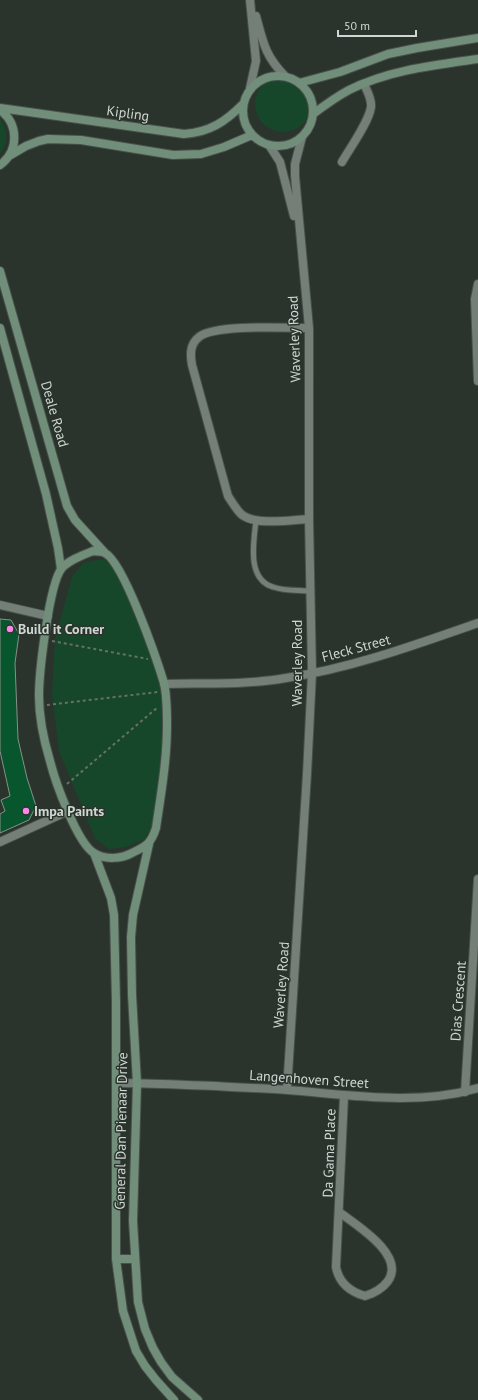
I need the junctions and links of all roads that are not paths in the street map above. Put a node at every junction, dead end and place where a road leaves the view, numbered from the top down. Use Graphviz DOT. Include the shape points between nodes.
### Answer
graph roads {
  1 [pos="250,0"];
  2 [pos="478,38"];
  3 [pos="478,59"];
  4 [pos="285,76"];
  5 [pos="299,83"];
  6 [pos="364,84"];
  7 [pos="250,88"];
  8 [pos="243,104"];
  9 [pos="0,109"];
  10 [pos="313,114"];
  11 [pos="252,135"];
  12 [pos="302,137"];
  13 [pos="269,145"];
  14 [pos="9,156"];
  15 [pos="342,162"];
  16 [pos="0,165"];
  17 [pos="300,236"];
  18 [pos="0,271"];
  19 [pos="478,284"];
  20 [pos="0,328"];
  21 [pos="309,328"];
  22 [pos="478,381"];
  23 [pos="309,519"];
  24 [pos="256,520"];
  25 [pos="105,553"];
  26 [pos="61,569"];
  27 [pos="310,592"];
  28 [pos="0,605"];
  29 [pos="48,616"];
  30 [pos="478,623"];
  31 [pos="312,673"];
  32 [pos="164,688"];
  33 [pos="68,811"];
  34 [pos="0,842"];
  35 [pos="148,844"];
  36 [pos="94,853"];
  37 [pos="478,879"];
  38 [pos="477,913"];
  39 [pos="476,953"];
  40 [pos="116,1083"];
  41 [pos="137,1083"];
  42 [pos="478,1088"];
  43 [pos="287,1090"];
  44 [pos="465,1092"];
  45 [pos="344,1096"];
  46 [pos="339,1212"];
  47 [pos="116,1259"];
  48 [pos="134,1259"];
  49 [pos="174,1400"];
  50 [pos="198,1400"];
  1 -- 4 [label="street" via="262,41 275,66"];
  1 -- 7 [label="street" via="256,61"];
  2 -- 5 [label="street" via="388,54 340,72"];
  3 -- 6 [label="street" via="394,73"];
  4 -- 5 [label="street"];
  4 -- 7 [label="street" via="266,77"];
  5 -- 10 [label="street" via="310,97"];
  6 -- 10 [label="street" via="332,100"];
  6 -- 15 [label="street" via="370,97 371,108"];
  7 -- 8 [label="street"];
  8 -- 9 [label="street, Kipling" via="221,123 207,130 184,134"];
  8 -- 11 [label="street" via="242,115"];
  9 -- 14 [label="street" via="12,123 15,134 14,146"];
  10 -- 12 [label="street" via="308,130"];
  11 -- 13 [label="street"];
  11 -- 14 [label="street" via="200,154 173,155 81,140 55,139 39,141"];
  12 -- 13 [label="street" via="287,145"];
  12 -- 17 [label="street, Waverley Road" via="295,176"];
  13 -- 17 [label="street, Waverley Road" via="280,162"];
  14 -- 16 [label="street"];
  17 -- 21 [label="street, Waverley Road"];
  18 -- 25 [label="street, Deale Road" via="67,506 75,520"];
  19 -- 22 [label="street" via="475,300"];
  20 -- 26 [label="street" via="46,494"];
  21 -- 23 [label="street, Waverley Road"];
  21 -- 24 [label="street" via="214,330 199,336 192,346 192,365 228,496 241,515"];
  23 -- 24 [label="street"];
  23 -- 27 [label="street, Waverley Road"];
  24 -- 27 [label="lane" via="254,556 258,578 274,588"];
  25 -- 26 [label="street" via="93,551 67,563"];
  25 -- 32 [label="street, Deale Road" via="127,583 157,661"];
  26 -- 29 [label="street" via="55,581"];
  27 -- 31 [label="street, Waverley Road"];
  28 -- 29 [label="street"];
  29 -- 33 [label="street, General Dan Pienaar Drive" via="39,696 42,731"];
  30 -- 31 [label="street, Fleck Street" via="396,652"];
  31 -- 32 [label="street, Fleck Street" via="284,679"];
  31 -- 43 [label="street, Waverley Road"];
  32 -- 35 [label="street, General Dan Pienaar Drive" via="167,725 165,763 156,828"];
  33 -- 34 [label="street"];
  33 -- 36 [label="street, General Dan Pienaar Drive" via="80,835"];
  35 -- 36 [label="street" via="126,856 107,858"];
  35 -- 41 [label="street, General Dan Pienaar Drive" via="131,936"];
  36 -- 40 [label="street, General Dan Pienaar Drive" via="111,898 114,915"];
  37 -- 38 [label="street, Dias Crescent"];
  38 -- 39 [label="street, Dias Crescent"];
  39 -- 44 [label="street, Dias Crescent"];
  40 -- 41 [label="street, Langenhoven Street"];
  40 -- 47 [label="street, General Dan Pienaar Drive"];
  41 -- 43 [label="street, Langenhoven Street"];
  41 -- 48 [label="street, General Dan Pienaar Drive" via="132,1221"];
  42 -- 44 [label="street, Langenhoven Street"];
  43 -- 45 [label="street, Langenhoven Street"];
  44 -- 45 [label="street, Langenhoven Street" via="430,1097"];
  45 -- 46 [label="street, Da Gama Place"];
  46 -- 46 [label="street, Da Gama Place" via="386,1251 392,1271 383,1287 374,1293 366,1296 360,1294 349,1288 337,1275"];
  47 -- 48 [label="street"];
  47 -- 49 [label="street, General Dan Pienaar Drive" via="123,1311 136,1351 145,1366"];
  48 -- 50 [label="street, General Dan Pienaar Drive" via="138,1302 153,1348 172,1377"];
}
